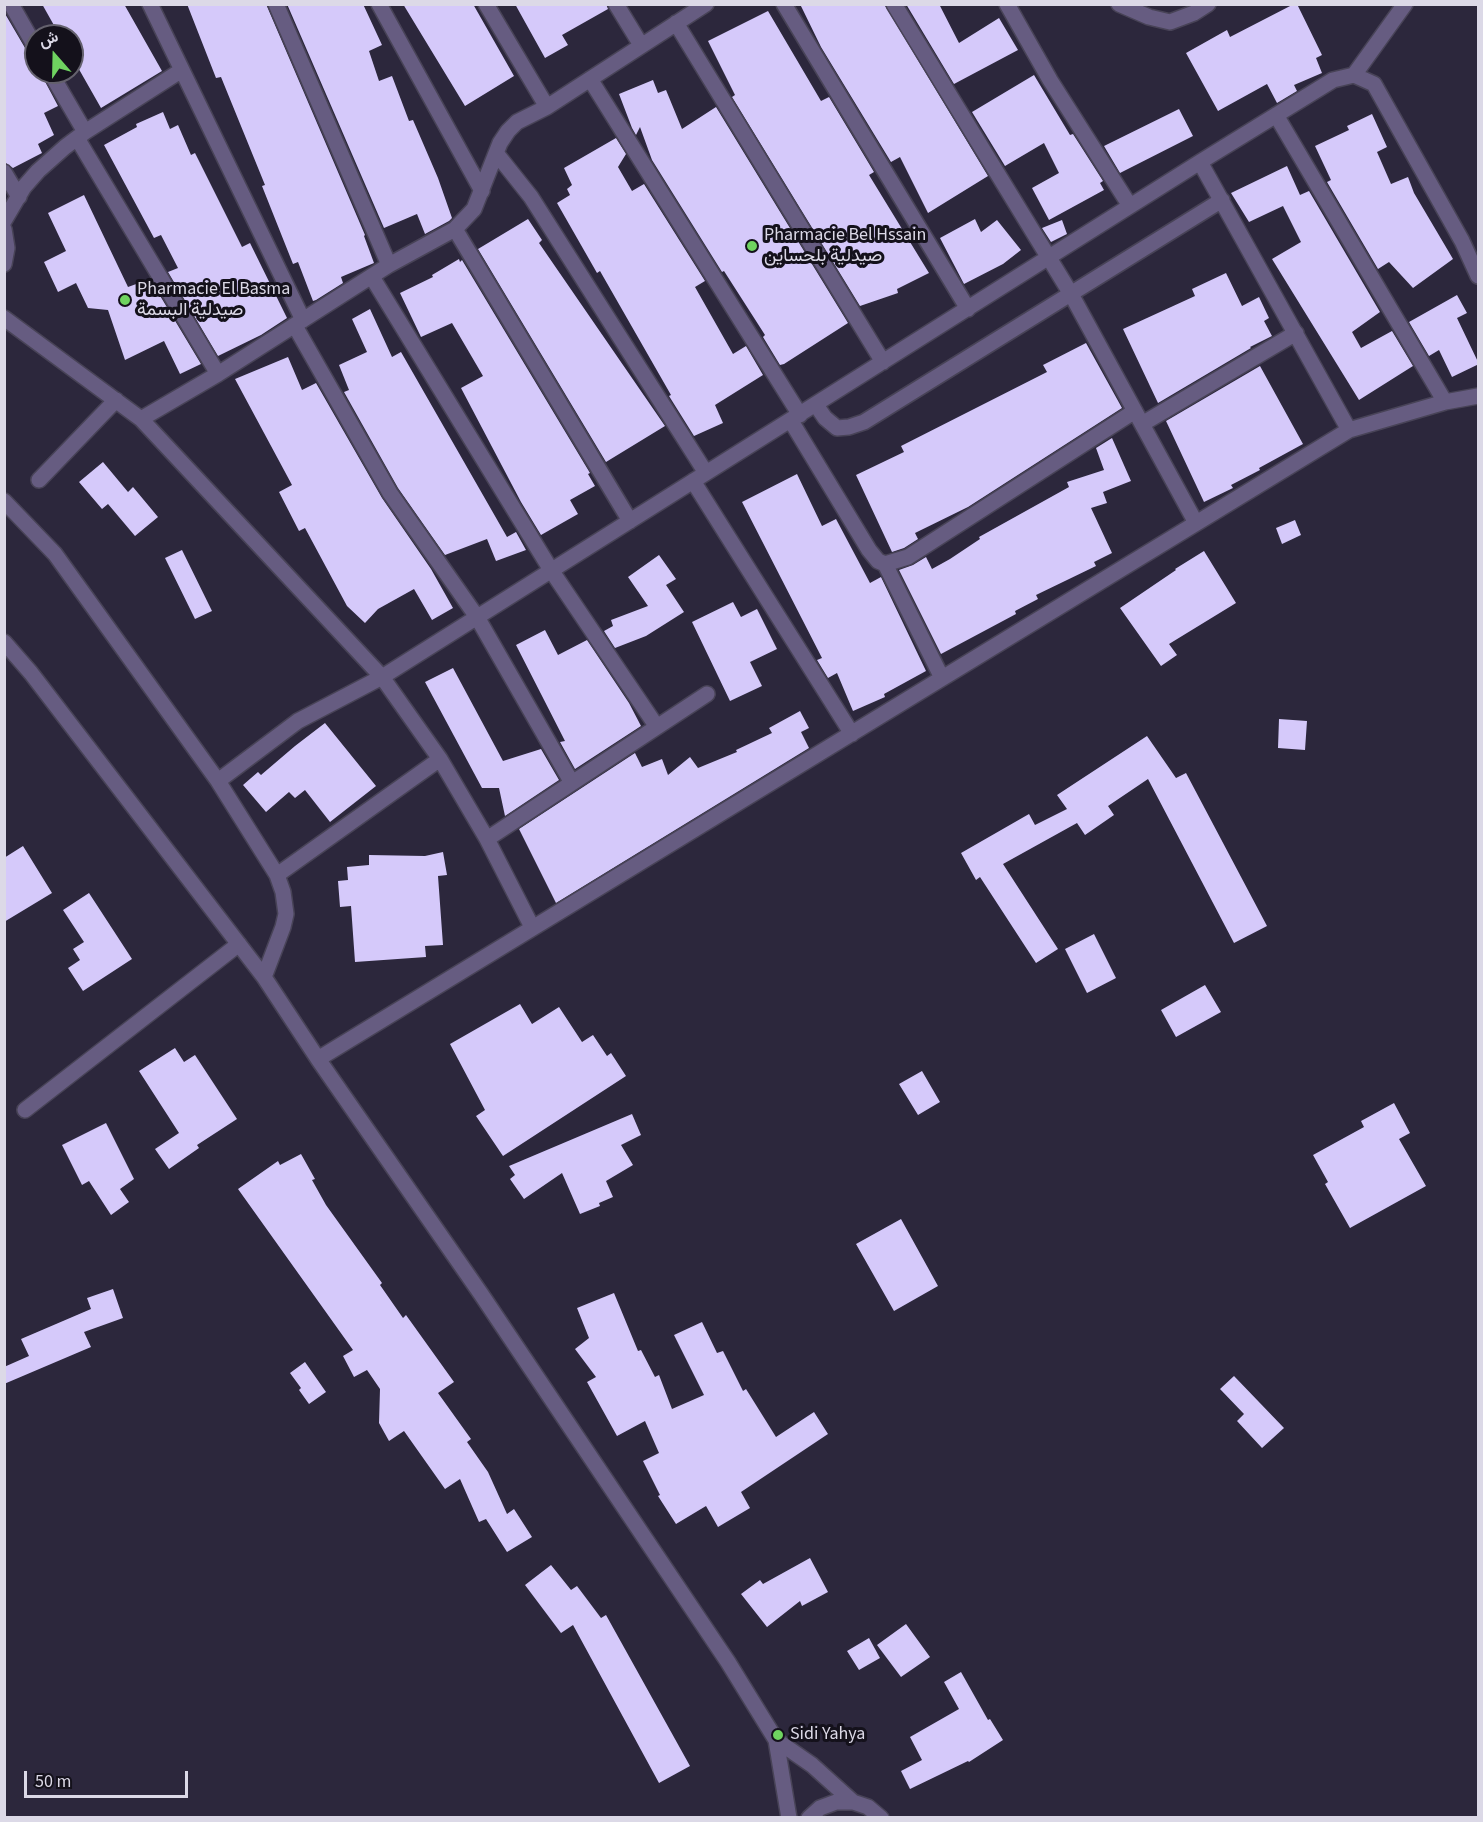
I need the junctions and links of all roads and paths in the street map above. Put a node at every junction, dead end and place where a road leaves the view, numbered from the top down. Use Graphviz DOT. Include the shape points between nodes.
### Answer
graph roads {
  1 [pos="10,4"];
  2 [pos="150,4"];
  3 [pos="276,4"];
  4 [pos="380,4"];
  5 [pos="486,4"];
  6 [pos="616,4"];
  7 [pos="706,4"];
  8 [pos="784,4"];
  9 [pos="894,4"];
  10 [pos="1006,4"];
  11 [pos="1119,4"];
  12 [pos="1208,4"];
  13 [pos="1405,4"];
  14 [pos="676,23"];
  15 [pos="24,28"];
  16 [pos="641,45"];
  17 [pos="182,70"];
  18 [pos="1354,75"];
  19 [pos="590,79"];
  20 [pos="56,84"];
  21 [pos="547,107"];
  22 [pos="1276,115"];
  23 [pos="81,135"];
  24 [pos="496,153"];
  25 [pos="1200,162"];
  26 [pos="4,172"];
  27 [pos="482,191"];
  28 [pos="20,197"];
  29 [pos="1222,200"];
  30 [pos="1130,206"];
  31 [pos="4,222"];
  32 [pos="4,229"];
  33 [pos="454,229"];
  34 [pos="1049,257"];
  35 [pos="4,264"];
  36 [pos="389,265"];
  37 [pos="1477,271"];
  38 [pos="372,277"];
  39 [pos="1071,294"];
  40 [pos="968,309"];
  41 [pos="4,318"];
  42 [pos="299,323"];
  43 [pos="1296,333"];
  44 [pos="883,362"];
  45 [pos="218,374"];
  46 [pos="1479,396"];
  47 [pos="116,400"];
  48 [pos="1445,402"];
  49 [pos="816,405"];
  50 [pos="1138,417"];
  51 [pos="795,418"];
  52 [pos="141,419"];
  53 [pos="1349,430"];
  54 [pos="699,477"];
  55 [pos="39,480"];
  56 [pos="4,501"];
  57 [pos="630,520"];
  58 [pos="1196,523"];
  59 [pos="885,564"];
  60 [pos="551,570"];
  61 [pos="477,617"];
  62 [pos="4,642"];
  63 [pos="382,677"];
  64 [pos="942,678"];
  65 [pos="707,694"];
  66 [pos="657,727"];
  67 [pos="852,734"];
  68 [pos="440,759"];
  69 [pos="218,781"];
  70 [pos="573,783"];
  71 [pos="487,839"];
  72 [pos="277,875"];
  73 [pos="532,927"];
  74 [pos="239,944"];
  75 [pos="264,977"];
  76 [pos="318,1059"];
  77 [pos="25,1110"];
  78 [pos="776,1740"];
  79 [pos="853,1802"];
  80 [pos="789,1818"];
  81 [pos="809,1818"];
  82 [pos="881,1818"];
  1 -- 15 [label="street"];
  2 -- 17 [label="street"];
  3 -- 36 [label="street"];
  4 -- 27 [label="street"];
  5 -- 21 [label="street"];
  6 -- 16 [label="street"];
  7 -- 14 [label="street"];
  8 -- 40 [label="street"];
  9 -- 34 [label="street"];
  10 -- 30 [label="street"];
  11 -- 12 [label="street" via="1170,22"];
  13 -- 18 [label="street"];
  14 -- 16 [label="street"];
  14 -- 44 [label="street"];
  16 -- 19 [label="street"];
  17 -- 23 [label="street"];
  17 -- 42 [label="street"];
  18 -- 22 [label="street" via="1333,80"];
  18 -- 37 [label="street" via="1374,84"];
  19 -- 21 [label="street"];
  19 -- 51 [label="street"];
  20 -- 23 [label="street"];
  21 -- 24 [label="street" via="517,122"];
  22 -- 25 [label="street"];
  22 -- 48 [label="street"];
  23 -- 28 [label="street" via="38,171"];
  23 -- 45 [label="street"];
  24 -- 27 [label="street"];
  24 -- 54 [label="street" via="531,197"];
  25 -- 29 [label="street"];
  25 -- 30 [label="street"];
  26 -- 28 [label="street"];
  27 -- 33 [label="street" via="474,209"];
  28 -- 31 [label="street"];
  29 -- 39 [label="street"];
  29 -- 43 [label="street"];
  30 -- 34 [label="street"];
  32 -- 35 [label="street"];
  33 -- 36 [label="street"];
  33 -- 57 [label="street"];
  34 -- 39 [label="street"];
  34 -- 40 [label="street"];
  36 -- 38 [label="street"];
  38 -- 42 [label="street"];
  38 -- 60 [label="street"];
  39 -- 49 [label="street" via="864,422 837,428"];
  39 -- 50 [label="street"];
  40 -- 44 [label="street"];
  41 -- 47 [label="street"];
  42 -- 45 [label="street"];
  42 -- 61 [label="street" via="390,493"];
  43 -- 50 [label="street"];
  43 -- 53 [label="street"];
  44 -- 49 [label="street"];
  45 -- 52 [label="street"];
  46 -- 48 [label="street"];
  47 -- 52 [label="street"];
  47 -- 55 [label="street"];
  48 -- 53 [label="street"];
  49 -- 51 [label="street"];
  50 -- 58 [label="street"];
  50 -- 59 [label="street" via="908,558"];
  51 -- 54 [label="street"];
  51 -- 59 [label="street" via="869,550"];
  52 -- 63 [label="street"];
  53 -- 58 [label="street"];
  54 -- 57 [label="street"];
  54 -- 67 [label="street"];
  56 -- 69 [label="street" via="55,554"];
  57 -- 60 [label="street"];
  58 -- 64 [label="street"];
  59 -- 64 [label="street"];
  60 -- 61 [label="street"];
  60 -- 66 [label="street"];
  61 -- 63 [label="street"];
  61 -- 70 [label="street"];
  62 -- 74 [label="street"];
  63 -- 68 [label="street"];
  63 -- 69 [label="street" via="298,721"];
  64 -- 67 [label="street"];
  65 -- 66 [label="street"];
  66 -- 70 [label="street"];
  67 -- 73 [label="street"];
  68 -- 71 [label="street"];
  68 -- 72 [label="street"];
  69 -- 72 [label="street"];
  70 -- 71 [label="street"];
  71 -- 73 [label="street"];
  72 -- 75 [label="street" via="286,914"];
  73 -- 76 [label="street"];
  74 -- 75 [label="street"];
  74 -- 77 [label="street"];
  75 -- 76 [label="street"];
  76 -- 78 [label="street" via="481,1294"];
  78 -- 79 [label="street" via="812,1765"];
  78 -- 80 [label="street"];
  79 -- 81 [label="street" via="836,1802"];
  79 -- 82 [label="street" via="868,1807"];
}
